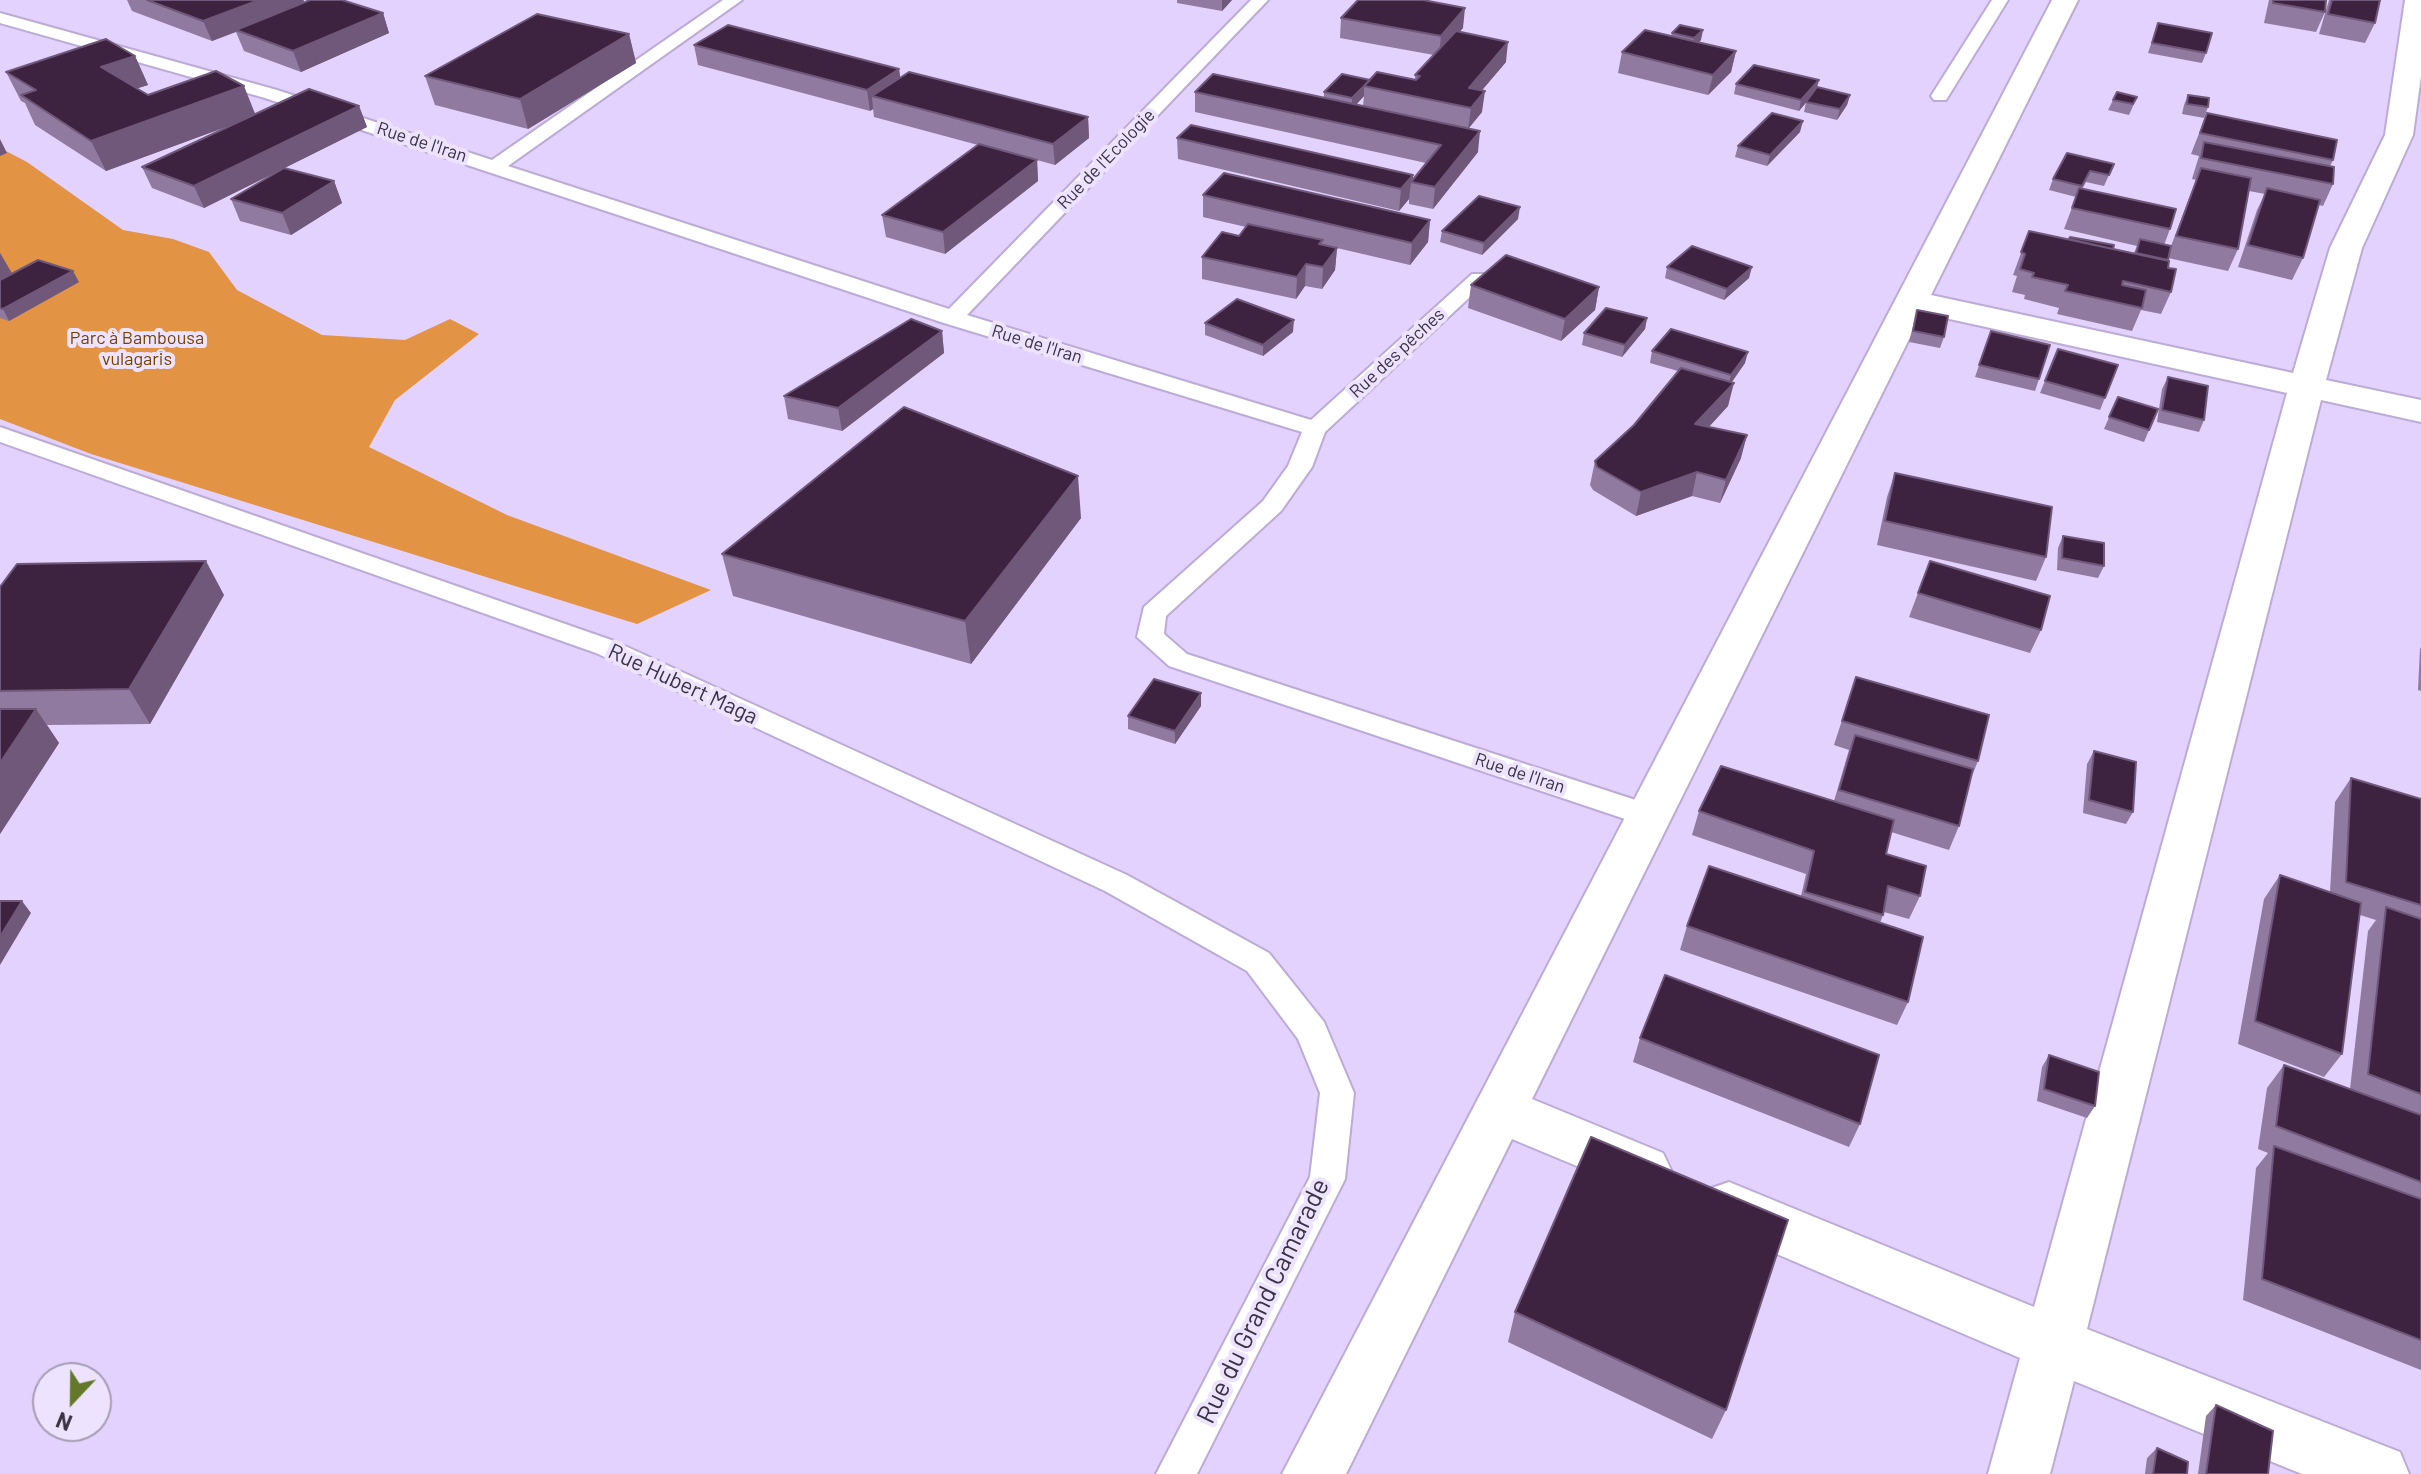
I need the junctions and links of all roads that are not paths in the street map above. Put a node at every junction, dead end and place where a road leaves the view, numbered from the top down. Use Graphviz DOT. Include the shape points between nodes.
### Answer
graph roads {
  1 [pos="734,0"];
  2 [pos="1260,0"];
  3 [pos="2000,0"];
  4 [pos="2065,0"];
  5 [pos="2418,0"];
  6 [pos="0,18"];
  7 [pos="1940,96"];
  8 [pos="2410,137"];
  9 [pos="496,166"];
  10 [pos="1479,278"];
  11 [pos="1912,301"];
  12 [pos="952,318"];
  13 [pos="2307,385"];
  14 [pos="2421,411"];
  15 [pos="1315,429"];
  16 [pos="0,434"];
  17 [pos="1641,813"];
  18 [pos="1312,1032"];
  19 [pos="1498,1109"];
  20 [pos="2051,1343"];
  21 [pos="1176,1474"];
  22 [pos="1313,1474"];
  23 [pos="2019,1474"];
  24 [pos="2378,1474"];
  1 -- 9 [label="lane"];
  2 -- 12 [label="lane, Rue de l'Ecologie"];
  3 -- 7 [label="lane"];
  4 -- 11 [label="street"];
  5 -- 8 [label="street"];
  6 -- 9 [label="lane, Rue de l'Iran" via="271,94"];
  8 -- 13 [label="street" via="2346,248"];
  9 -- 12 [label="lane, Rue de l'Iran"];
  10 -- 15 [label="lane, Rue des pêches"];
  11 -- 13 [label="street"];
  11 -- 19 [label="street"];
  12 -- 15 [label="lane, Rue de l'Iran"];
  13 -- 14 [label="street"];
  13 -- 20 [label="street"];
  15 -- 17 [label="lane, Rue de l'Iran" via="1300,467 1272,506 1153,613 1150,637 1178,660"];
  16 -- 18 [label="lane, Rue Hubert Maga" via="619,654 1129,890 1258,962"];
  18 -- 21 [label="lane, Rue du Grand Camarade" via="1337,1093 1327,1179"];
  19 -- 20 [label="street"];
  19 -- 22 [label="street"];
  20 -- 23 [label="street"];
  20 -- 24 [label="street"];
}
